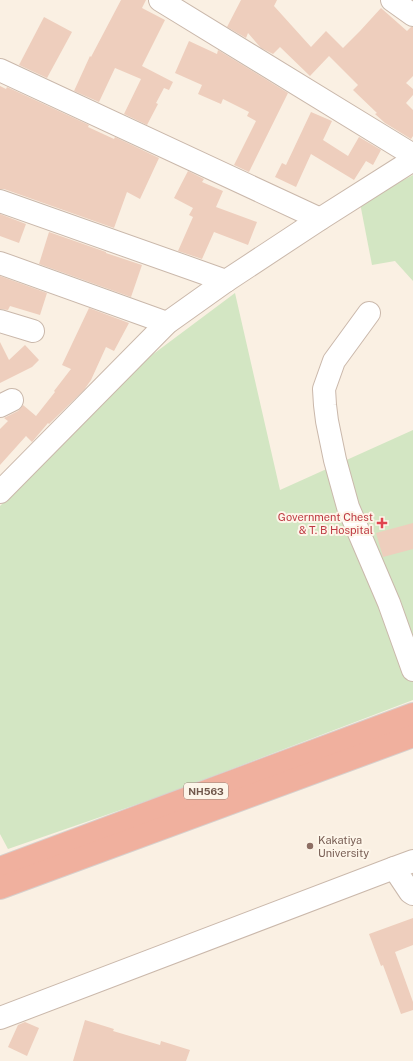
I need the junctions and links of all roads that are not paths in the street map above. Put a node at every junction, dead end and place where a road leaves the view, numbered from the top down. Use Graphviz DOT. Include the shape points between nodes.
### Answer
graph roads {
  1 [pos="160,0"];
  2 [pos="392,0"];
  3 [pos="413,15"];
  4 [pos="0,70"];
  5 [pos="413,155"];
  6 [pos="413,160"];
  7 [pos="0,201"];
  8 [pos="320,219"];
  9 [pos="0,263"];
  10 [pos="226,281"];
  11 [pos="369,313"];
  12 [pos="0,321"];
  13 [pos="167,323"];
  14 [pos="33,331"];
  15 [pos="0,492"];
  16 [pos="413,670"];
  17 [pos="413,714"];
  18 [pos="413,736"];
  19 [pos="403,865"];
  20 [pos="0,868"];
  21 [pos="0,888"];
  22 [pos="413,894"];
  23 [pos="0,1018"];
  1 -- 5 [label="street"];
  2 -- 3 [label="street"];
  4 -- 8 [label="street"];
  6 -- 8 [label="street"];
  7 -- 10 [label="street"];
  8 -- 10 [label="street"];
  9 -- 13 [label="street"];
  10 -- 13 [label="street"];
  11 -- 16 [label="street" via="334,361 324,388 325,405 335,460 348,507 389,603"];
  12 -- 14 [label="street"];
  13 -- 15 [label="street"];
  17 -- 20 [label="highway, NH563"];
  18 -- 21 [label="highway, NH563"];
  19 -- 22 [label="street" via="410,892"];
  19 -- 23 [label="street"];
}
